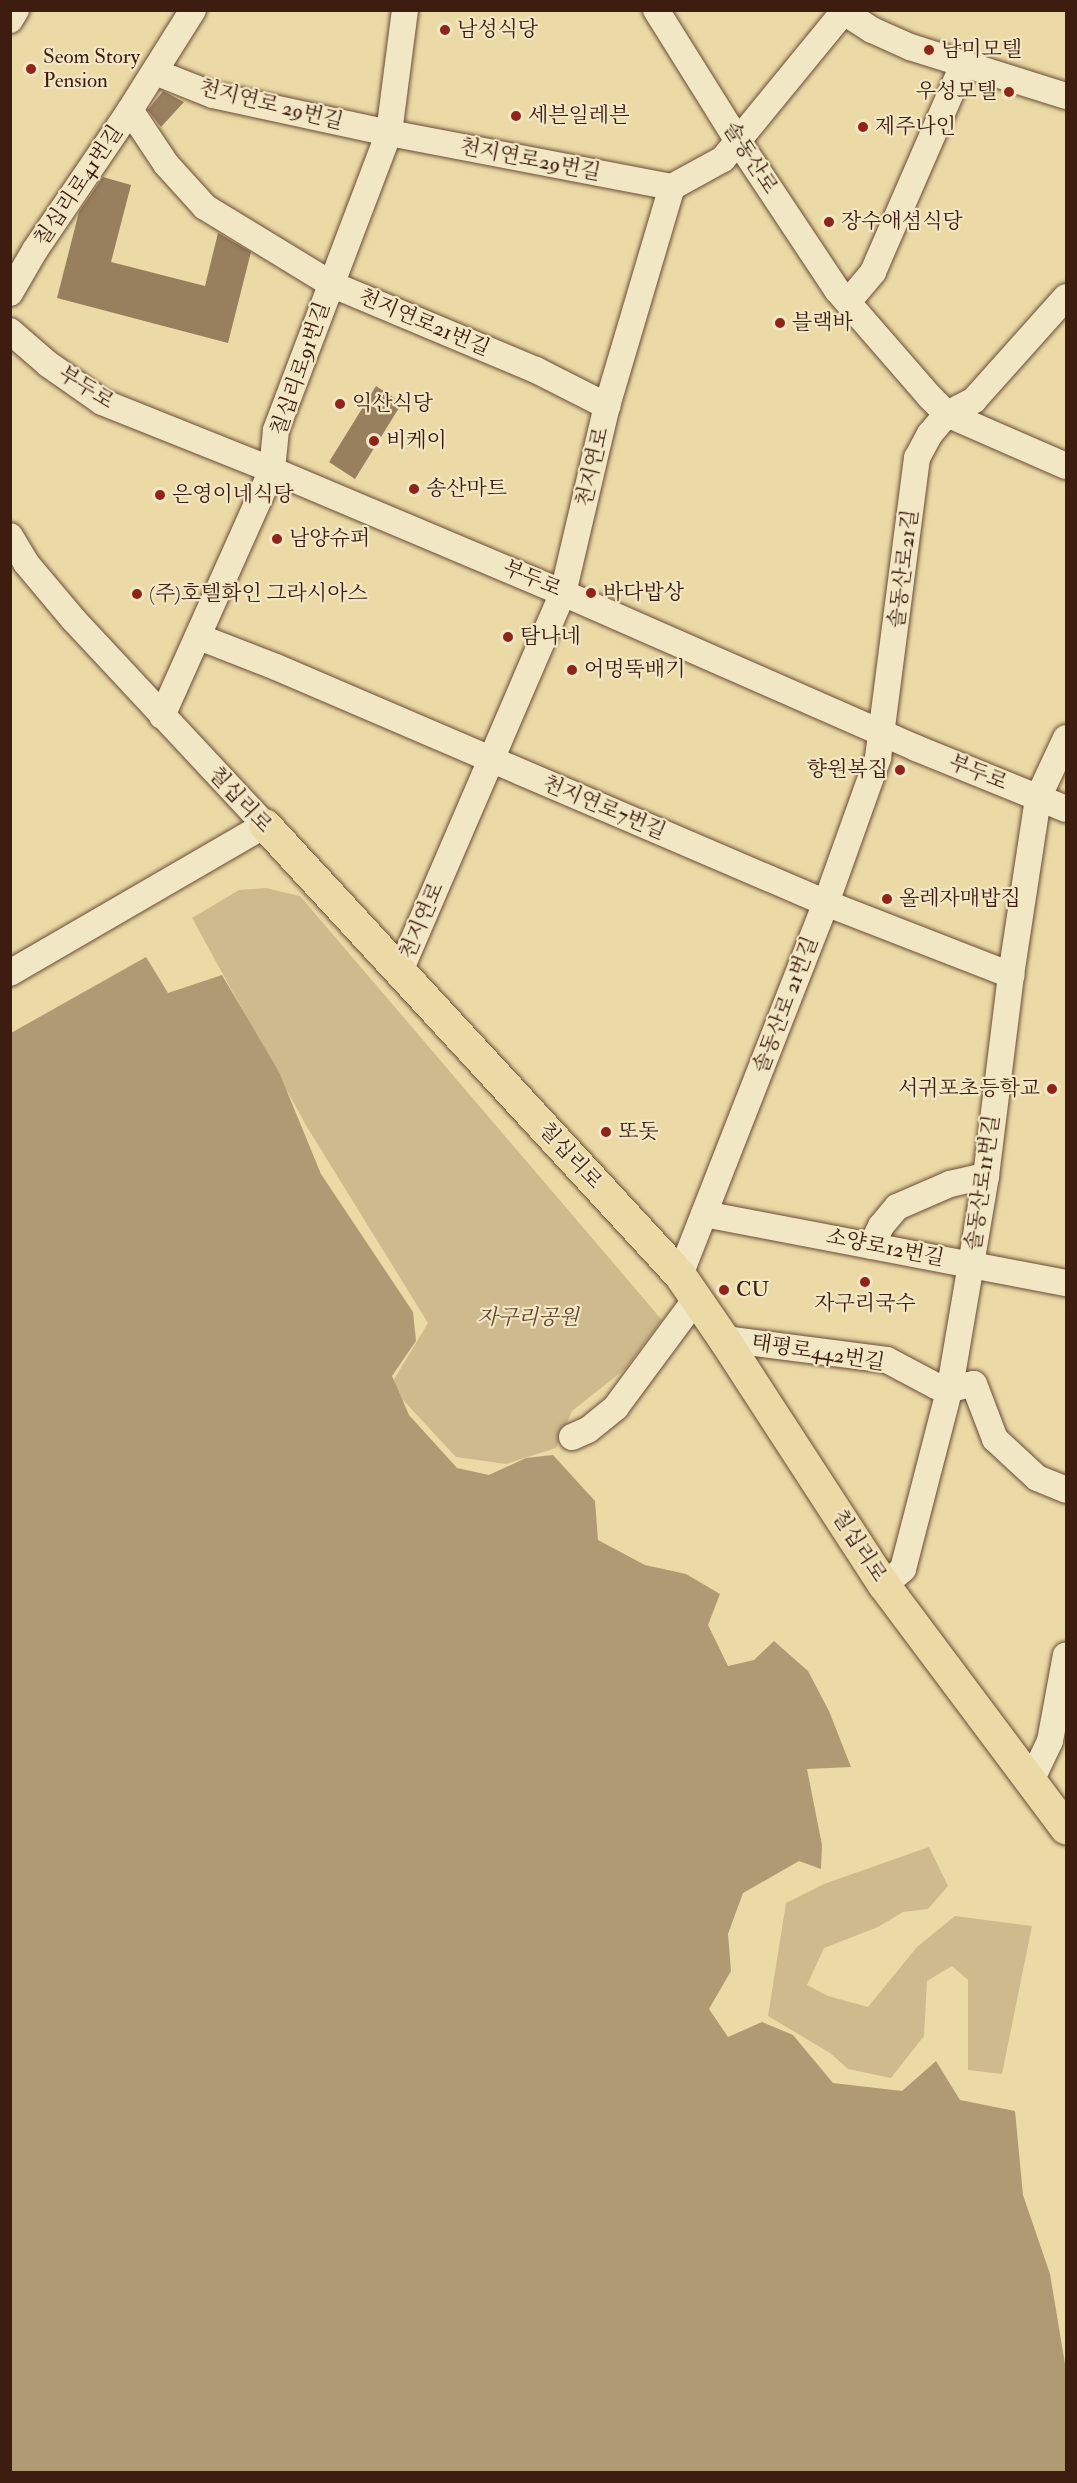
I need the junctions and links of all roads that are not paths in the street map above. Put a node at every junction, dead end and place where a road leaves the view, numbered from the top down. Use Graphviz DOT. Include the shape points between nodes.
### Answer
graph roads {
  1 [pos="16,10"];
  2 [pos="193,10"];
  3 [pos="405,10"];
  4 [pos="656,10"];
  5 [pos="843,11"];
  6 [pos="10,20"];
  7 [pos="963,65"];
  8 [pos="155,72"];
  9 [pos="1066,96"];
  10 [pos="130,110"];
  11 [pos="389,133"];
  12 [pos="738,141"];
  13 [pos="672,188"];
  14 [pos="332,284"];
  15 [pos="10,293"];
  16 [pos="1066,297"];
  17 [pos="848,302"];
  18 [pos="10,331"];
  19 [pos="607,406"];
  20 [pos="947,414"];
  21 [pos="1066,466"];
  22 [pos="272,470"];
  23 [pos="10,536"];
  24 [pos="563,592"];
  25 [pos="199,637"];
  26 [pos="162,716"];
  27 [pos="883,732"];
  28 [pos="1066,738"];
  29 [pos="492,761"];
  30 [pos="1038,798"];
  31 [pos="1066,809"];
  32 [pos="265,825"];
  33 [pos="826,903"];
  34 [pos="400,972"];
  35 [pos="10,973"];
  36 [pos="1011,975"];
  37 [pos="986,1176"];
  38 [pos="712,1216"];
  39 [pos="872,1245"];
  40 [pos="971,1264"];
  41 [pos="1066,1282"];
  42 [pos="688,1287"];
  43 [pos="724,1339"];
  44 [pos="950,1387"];
  45 [pos="572,1437"];
  46 [pos="1066,1490"];
  47 [pos="884,1585"];
  48 [pos="1066,1655"];
  49 [pos="1059,1733"];
  50 [pos="1031,1781"];
  51 [pos="1066,1828"];
  1 -- 6 [label="street"];
  2 -- 8 [label="street"];
  3 -- 11 [label="street, 칠십리로91번길"];
  4 -- 12 [label="street, 솔동산로"];
  5 -- 7 [label="street" via="900,43"];
  5 -- 12 [label="street"];
  7 -- 9 [label="street"];
  7 -- 17 [label="street" via="873,272"];
  8 -- 10 [label="street"];
  8 -- 11 [label="street, 천지연로 29번길" via="213,95"];
  10 -- 14 [label="street, 천지연로21번길" via="166,164 205,207"];
  10 -- 15 [label="street, 칠십리로41번길"];
  11 -- 13 [label="street, 천지연로29번길"];
  11 -- 14 [label="street, 칠십리로91번길"];
  12 -- 13 [label="street" via="723,159"];
  12 -- 17 [label="street, 솔동산로"];
  13 -- 19 [label="street, 천지연로"];
  14 -- 19 [label="street, 천지연로21번길" via="536,370"];
  14 -- 22 [label="street, 칠십리로91번길" via="276,429"];
  16 -- 20 [label="street" via="974,400"];
  17 -- 20 [label="street, 솔동산로"];
  18 -- 22 [label="street, 부두로" via="102,402"];
  19 -- 24 [label="street, 천지연로"];
  20 -- 21 [label="street, 솔동산로"];
  20 -- 27 [label="street, 솔동산로21길" via="917,458"];
  22 -- 24 [label="street, 부두로"];
  22 -- 25 [label="street, 칠십리로91번길"];
  23 -- 26 [label="street, 칠십리로" via="26,563"];
  24 -- 27 [label="street, 부두로"];
  24 -- 29 [label="street, 천지연로"];
  25 -- 26 [label="street, 칠십리로91번길"];
  25 -- 29 [label="street, 천지연로7번길"];
  26 -- 32 [label="street, 칠십리로"];
  27 -- 30 [label="street, 부두로"];
  27 -- 33 [label="street, 솔동산로 21번길" via="878,758"];
  28 -- 30 [label="street, 솔동산로11번길"];
  29 -- 33 [label="street, 천지연로7번길"];
  29 -- 34 [label="street, 천지연로"];
  30 -- 31 [label="street, 부두로"];
  30 -- 36 [label="street, 솔동산로11번길"];
  32 -- 34 [label="main road, 칠십리로"];
  32 -- 35 [label="street"];
  33 -- 36 [label="street, 천지연로7번길"];
  33 -- 38 [label="street, 솔동산로 21번길"];
  34 -- 42 [label="main road, 칠십리로"];
  36 -- 37 [label="street, 솔동산로11번길"];
  37 -- 39 [label="street" via="950,1184 897,1207"];
  37 -- 40 [label="street, 솔동산로11번길"];
  38 -- 39 [label="street, 소양로12번길"];
  38 -- 42 [label="street, 솔동산로 21번길"];
  39 -- 40 [label="street, 소양로12번길"];
  40 -- 41 [label="street, 소양로12번길"];
  40 -- 44 [label="street, 솔동산로11번길"];
  42 -- 43 [label="main road, 칠십리로"];
  42 -- 45 [label="street, 솔동산로 21번길" via="616,1407 588,1430"];
  43 -- 44 [label="street, 태평로442번길" via="887,1360 936,1386"];
  43 -- 47 [label="main road, 칠십리로"];
  44 -- 46 [label="street, 태평로442번길" via="974,1384 995,1439 1037,1478"];
  44 -- 47 [label="street, 솔동산로11번길" via="903,1569"];
  47 -- 50 [label="main road, 칠십리로"];
  48 -- 49 [label="street"];
  49 -- 50 [label="street"];
  50 -- 51 [label="main road, 칠십리로"];
}
